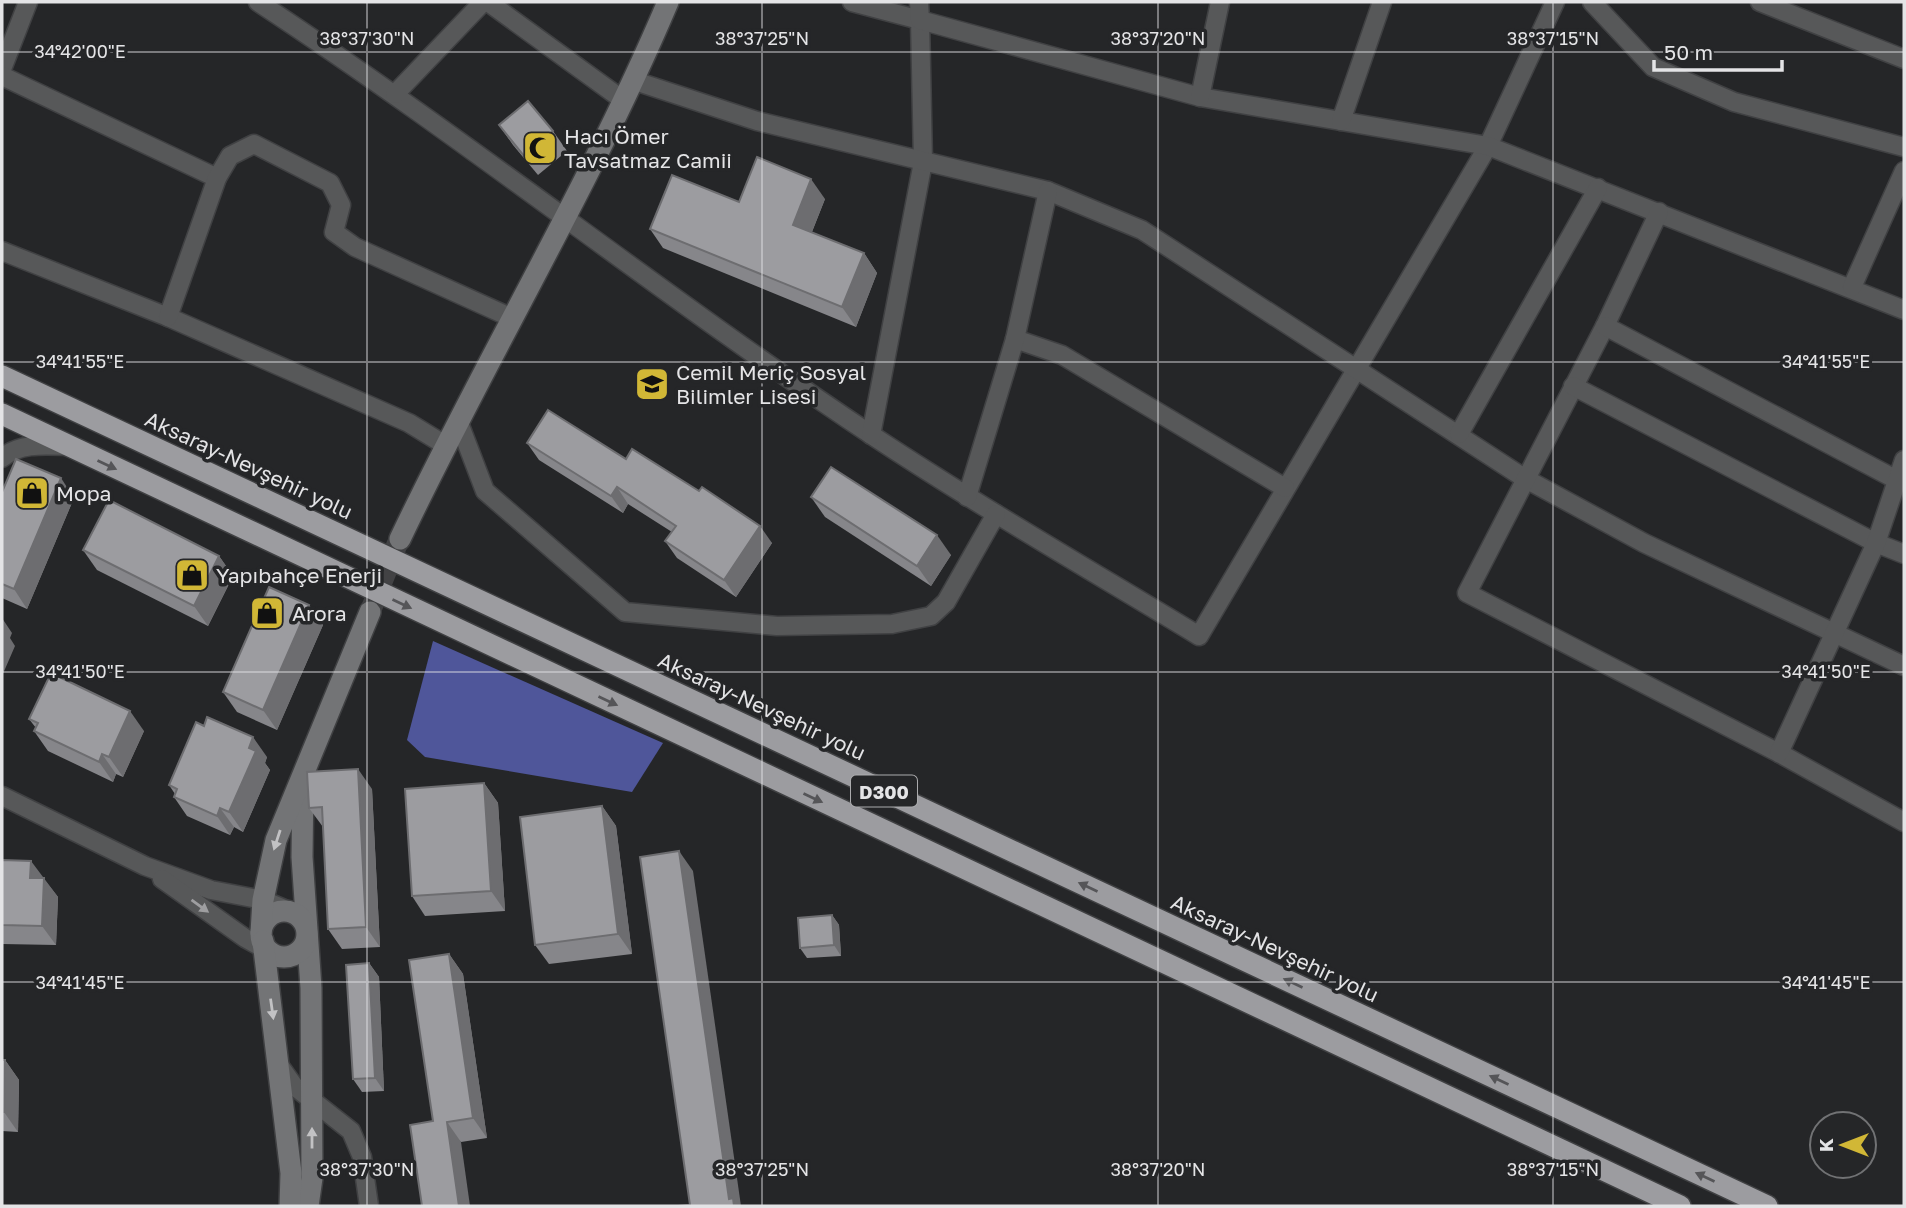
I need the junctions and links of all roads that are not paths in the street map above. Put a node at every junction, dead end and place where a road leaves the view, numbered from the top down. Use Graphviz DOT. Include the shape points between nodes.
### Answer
graph roads {
  1 [pos="28,2"];
  2 [pos="258,2"];
  3 [pos="485,2"];
  4 [pos="668,2"];
  5 [pos="852,2"];
  6 [pos="1220,2"];
  7 [pos="1382,2"];
  8 [pos="1538,2"];
  9 [pos="1592,2"];
  10 [pos="1760,2"];
  11 [pos="284,9"];
  12 [pos="1552,10"];
  13 [pos="920,11"];
  14 [pos="1904,60"];
  15 [pos="2,69"];
  16 [pos="2,76"];
  17 [pos="635,81"];
  18 [pos="395,94"];
  19 [pos="1200,97"];
  20 [pos="623,100"];
  21 [pos="1341,121"];
  22 [pos="1488,146"];
  23 [pos="1904,147"];
  24 [pos="923,162"];
  25 [pos="1904,171"];
  26 [pos="217,178"];
  27 [pos="1598,188"];
  28 [pos="1048,191"];
  29 [pos="1659,212"];
  30 [pos="565,218"];
  31 [pos="2,251"];
  32 [pos="1852,287"];
  33 [pos="1904,310"];
  34 [pos="168,317"];
  35 [pos="512,318"];
  36 [pos="1605,326"];
  37 [pos="1015,338"];
  38 [pos="2,369"];
  39 [pos="1357,369"];
  40 [pos="2,376"];
  41 [pos="1573,386"];
  42 [pos="44,396"];
  43 [pos="2,414"];
  44 [pos="459,423"];
  45 [pos="1459,434"];
  46 [pos="871,435"];
  47 [pos="445,445"];
  48 [pos="67,446"];
  49 [pos="2,458"];
  50 [pos="1904,460"];
  51 [pos="1524,478"];
  52 [pos="1896,480"];
  53 [pos="1285,488"];
  54 [pos="967,497"];
  55 [pos="996,514"];
  56 [pos="400,539"];
  57 [pos="1876,543"];
  58 [pos="1904,554"];
  59 [pos="370,612"];
  60 [pos="1835,635"];
  61 [pos="1904,666"];
  62 [pos="1779,753"];
  63 [pos="303,777"];
  64 [pos="2,796"];
  65 [pos="1904,822"];
  66 [pos="145,866"];
  67 [pos="263,900"];
  68 [pos="289,911"];
  69 [pos="307,934"];
  70 [pos="265,944"];
  71 [pos="279,1065"];
  72 [pos="312,1100"];
  73 [pos="290,1206"];
  74 [pos="309,1206"];
  75 [pos="369,1206"];
  76 [pos="1680,1206"];
  77 [pos="1767,1206"];
  1 -- 15 [label="street"];
  2 -- 11 [label="street"];
  3 -- 18 [label="street"];
  3 -- 20 [label="street"];
  4 -- 17 [label="street"];
  5 -- 13 [label="street"];
  6 -- 19 [label="street"];
  7 -- 21 [label="street"];
  8 -- 12 [label="street"];
  9 -- 23 [label="street" via="1653,67 1734,102"];
  10 -- 14 [label="street"];
  11 -- 18 [label="street"];
  12 -- 22 [label="street"];
  13 -- 19 [label="street"];
  13 -- 24 [label="street"];
  16 -- 26 [label="street"];
  17 -- 20 [label="street"];
  17 -- 24 [label="street" via="757,121"];
  18 -- 30 [label="street"];
  19 -- 21 [label="street"];
  20 -- 30 [label="street"];
  21 -- 22 [label="street"];
  22 -- 27 [label="street"];
  22 -- 39 [label="street"];
  24 -- 28 [label="street"];
  24 -- 46 [label="street"];
  25 -- 32 [label="street"];
  26 -- 34 [label="street"];
  26 -- 35 [label="street" via="230,156 254,144 330,183 341,205 334,232 355,247"];
  27 -- 29 [label="street"];
  27 -- 45 [label="street"];
  28 -- 37 [label="street"];
  28 -- 39 [label="street" via="1142,230"];
  29 -- 32 [label="street"];
  29 -- 36 [label="street"];
  30 -- 35 [label="street"];
  30 -- 46 [label="street"];
  31 -- 34 [label="street"];
  32 -- 33 [label="street"];
  34 -- 47 [label="street" via="409,423"];
  35 -- 44 [label="street"];
  36 -- 41 [label="street"];
  36 -- 52 [label="street"];
  37 -- 53 [label="street" via="1062,355"];
  37 -- 54 [label="street"];
  38 -- 42 [label="street"];
  39 -- 45 [label="street"];
  39 -- 53 [label="street"];
  40 -- 42 [label="highway, Aksaray-Nevşehir yolu / D300"];
  41 -- 51 [label="street"];
  41 -- 57 [label="street"];
  77 -- 42 [label="highway, Aksaray-Nevşehir yolu / D300, one-way"];
  43 -- 48 [label="highway, D300"];
  44 -- 47 [label="street"];
  44 -- 55 [label="street" via="485,492 625,612 777,626 892,624 931,616 946,602"];
  45 -- 51 [label="street"];
  46 -- 54 [label="street"];
  47 -- 56 [label="street"];
  48 -- 49 [label="street" via="39,445 12,450"];
  48 -- 76 [label="highway, D300, one-way"];
  50 -- 52 [label="street"];
  51 -- 60 [label="street" via="1644,543"];
  51 -- 62 [label="street" via="1467,593"];
  52 -- 57 [label="street"];
  53 -- 55 [label="street" via="1199,636"];
  54 -- 55 [label="street"];
  57 -- 58 [label="street"];
  57 -- 60 [label="street"];
  59 -- 63 [label="street"];
  60 -- 61 [label="street"];
  60 -- 62 [label="street"];
  62 -- 65 [label="street"];
  63 -- 67 [label="street, one-way" via="276,840"];
  63 -- 69 [label="street"];
  64 -- 66 [label="street"];
  66 -- 67 [label="street" via="211,890"];
  66 -- 70 [label="street, one-way"];
  67 -- 68 [label="street"];
  67 -- 70 [label="street"];
  68 -- 69 [label="street" via="302,919"];
  68 -- 70 [label="street" via="267,919"];
  69 -- 70 [label="street" via="296,954 280,956"];
  69 -- 72 [label="street"];
  70 -- 71 [label="street, one-way"];
  71 -- 72 [label="street"];
  71 -- 73 [label="street" via="291,1173"];
  74 -- 72 [label="street, one-way"];
  72 -- 75 [label="street" via="351,1131 362,1157"];
}
